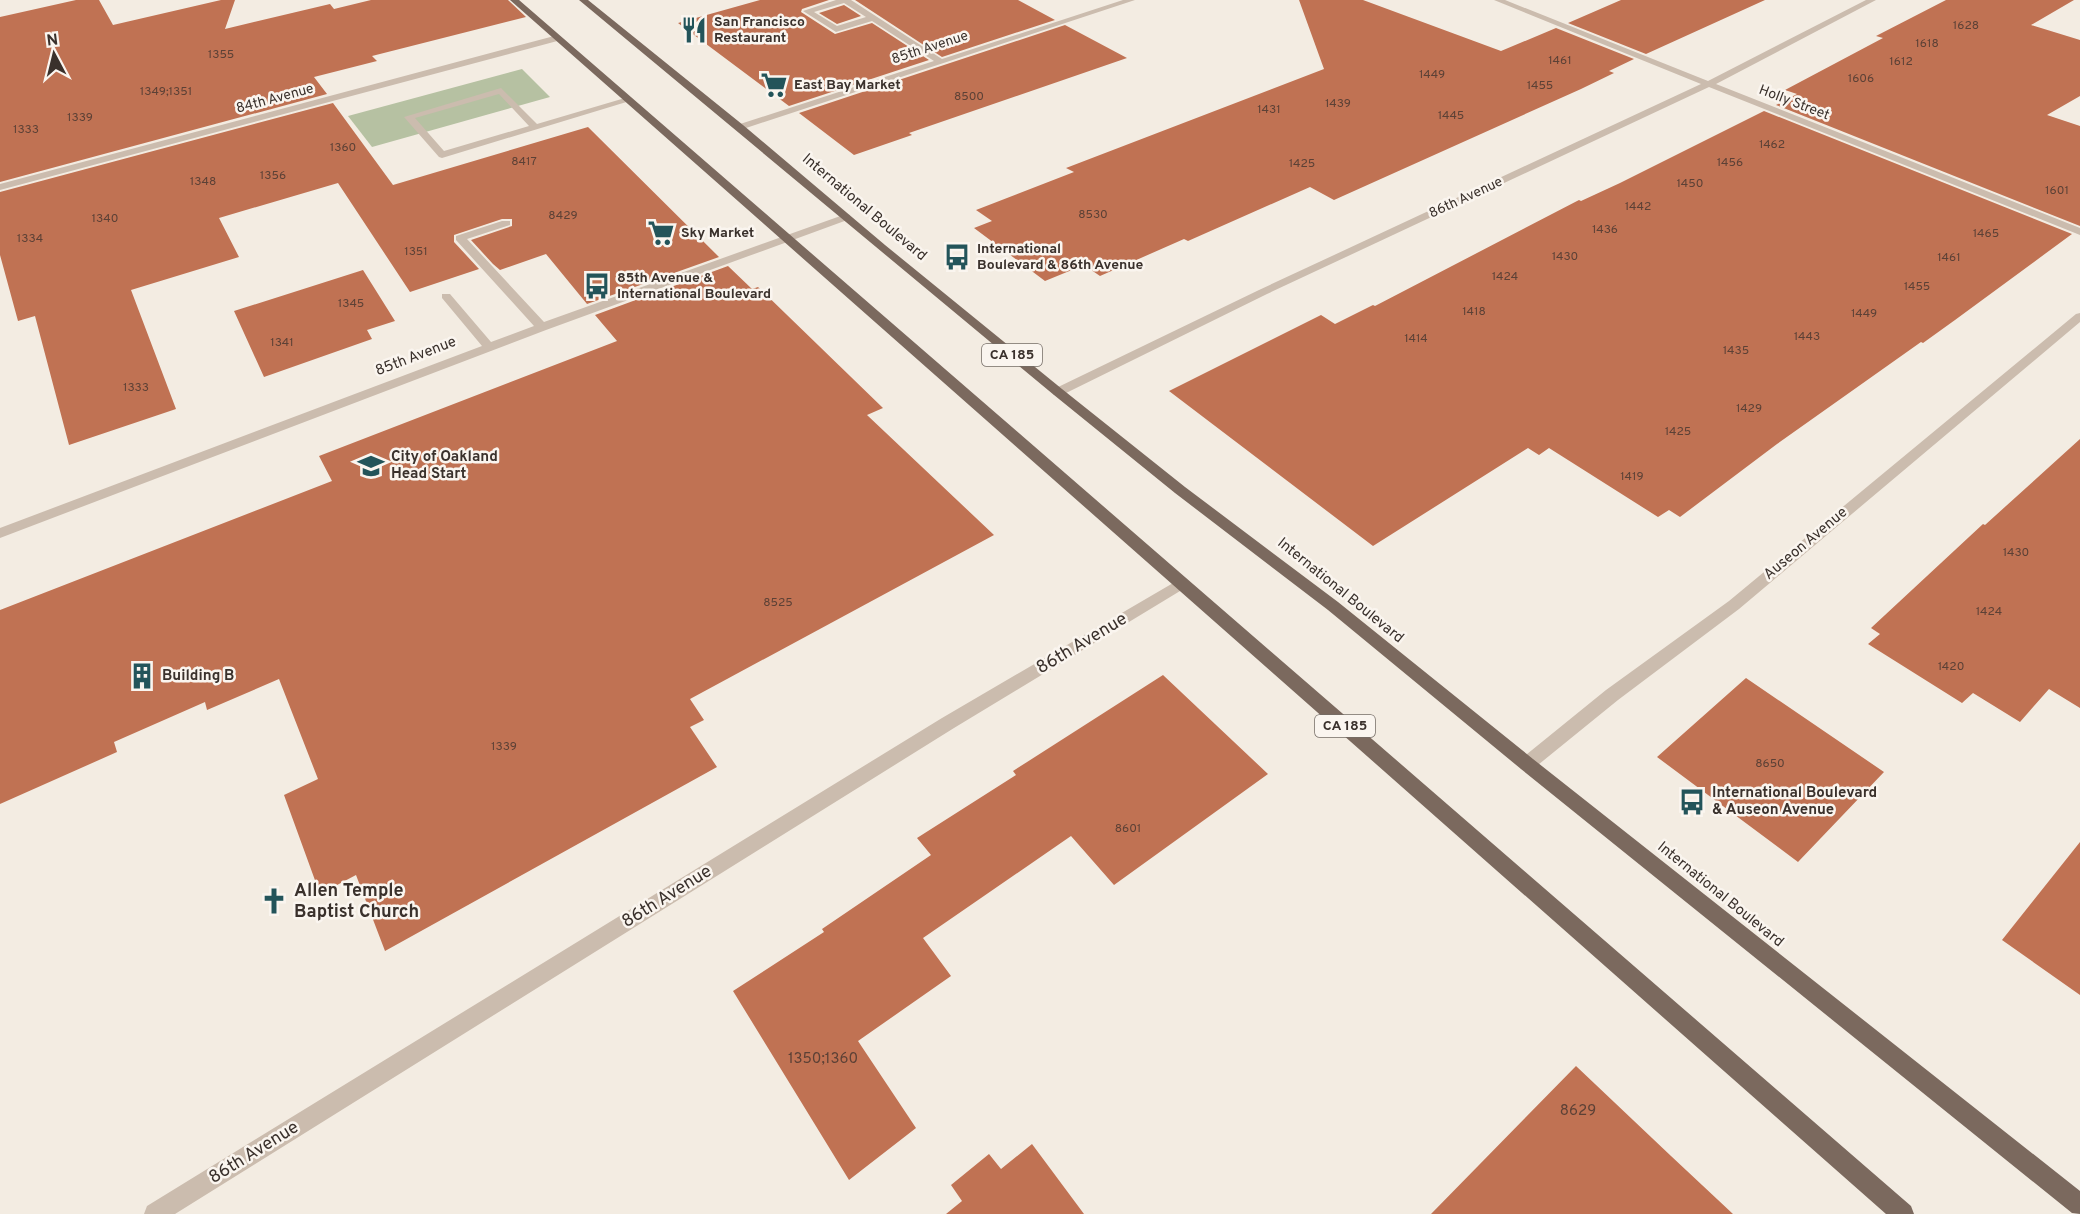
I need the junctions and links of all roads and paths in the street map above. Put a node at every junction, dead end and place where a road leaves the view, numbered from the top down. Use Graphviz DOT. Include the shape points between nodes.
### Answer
graph roads {
  1 [pos="514,0"];
  2 [pos="583,0"];
  3 [pos="1131,0"];
  4 [pos="1498,0"];
  5 [pos="1872,0"];
  6 [pos="873,18"];
  7 [pos="558,38"];
  8 [pos="940,61"];
  9 [pos="1709,84"];
  10 [pos="628,100"];
  11 [pos="535,127"];
  12 [pos="740,127"];
  13 [pos="0,187"];
  14 [pos="846,217"];
  15 [pos="506,223"];
  16 [pos="2080,232"];
  17 [pos="786,238"];
  18 [pos="446,297"];
  19 [pos="2080,316"];
  20 [pos="542,327"];
  21 [pos="489,347"];
  22 [pos="1058,392"];
  23 [pos="0,533"];
  24 [pos="1180,584"];
  25 [pos="1527,764"];
  26 [pos="2080,1204"];
  27 [pos="155,1214"];
  28 [pos="1903,1214"];
  1 -- 7 [label="main road, CA 185"];
  2 -- 12 [label="main road, International Boulevard / CA 185"];
  3 -- 8 [label="street, 85th Avenue"];
  4 -- 9 [label="street, Holly Street"];
  5 -- 9 [label="street, 86th Avenue"];
  6 -- 6 [label="street" via="845,0 807,11 836,29"];
  6 -- 8 [label="street"];
  7 -- 10 [label="main road, CA 185"];
  7 -- 13 [label="street, 84th Avenue"];
  8 -- 12 [label="street, 85th Avenue"];
  9 -- 16 [label="street, Holly Street"];
  9 -- 22 [label="street, 86th Avenue"];
  10 -- 11 [label="street"];
  10 -- 17 [label="main road, CA 185"];
  11 -- 11 [label="street" via="441,155 409,117 501,91"];
  12 -- 14 [label="main road, International Boulevard / CA 185"];
  14 -- 17 [label="street, 85th Avenue"];
  14 -- 22 [label="main road, International Boulevard / CA 185"];
  15 -- 20 [label="street" via="460,238"];
  17 -- 20 [label="street, 85th Avenue"];
  17 -- 24 [label="main road, CA 185"];
  18 -- 21 [label="street"];
  19 -- 25 [label="street, Auseon Avenue" via="1734,604 1612,694"];
  20 -- 21 [label="street, 85th Avenue"];
  21 -- 23 [label="street, 85th Avenue"];
  22 -- 25 [label="main road, International Boulevard / CA 185" via="1333,606"];
  24 -- 27 [label="street, 86th Avenue" via="948,723"];
  24 -- 28 [label="main road, CA 185"];
  25 -- 26 [label="main road, International Boulevard / CA 185"];
}
